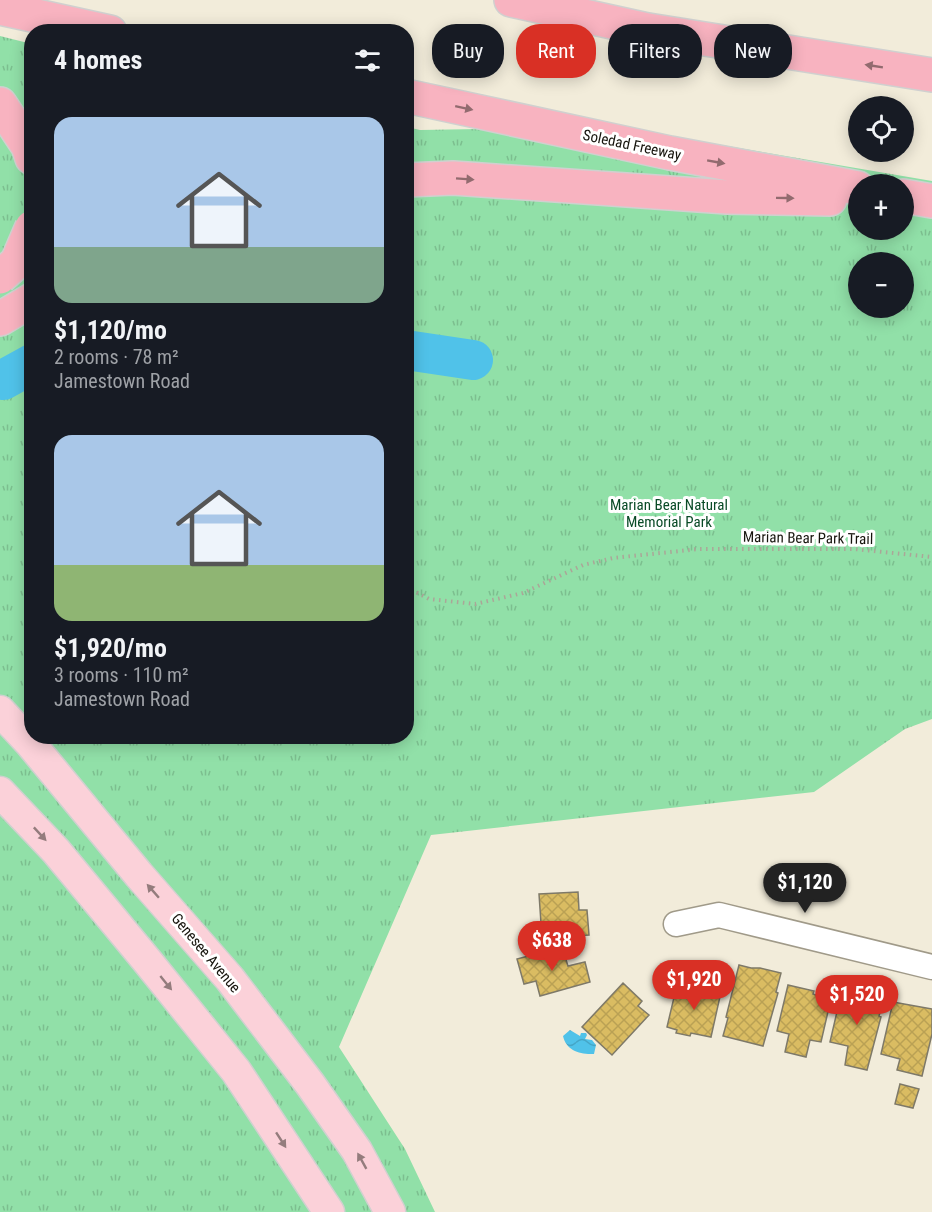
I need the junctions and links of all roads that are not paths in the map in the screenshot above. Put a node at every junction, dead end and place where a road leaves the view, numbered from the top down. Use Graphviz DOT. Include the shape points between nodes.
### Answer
graph roads {
  1 [pos="511,0"];
  2 [pos="552,0"];
  3 [pos="0,8"];
  4 [pos="73,24"];
  5 [pos="621,24"];
  6 [pos="629,24"];
  7 [pos="702,39"];
  8 [pos="932,75"];
  9 [pos="414,98"];
  10 [pos="0,104"];
  11 [pos="24,142"];
  12 [pos="414,180"];
  13 [pos="848,186"];
  14 [pos="848,199"];
  15 [pos="24,246"];
  16 [pos="0,277"];
  17 [pos="24,305"];
  18 [pos="0,319"];
  19 [pos="0,711"];
  20 [pos="24,737"];
  21 [pos="31,744"];
  22 [pos="0,792"];
  23 [pos="676,924"];
  24 [pos="932,967"];
  25 [pos="328,1212"];
  26 [pos="390,1212"];
  1 -- 5 [label="highway"];
  2 -- 6 [label="highway"];
  3 -- 4 [label="highway"];
  8 -- 7 [label="highway, one-way"];
  9 -- 13 [label="highway, Soledad Freeway, one-way" via="670,153"];
  10 -- 11 [label="highway"];
  12 -- 14 [label="highway, one-way" via="453,178 727,197"];
  15 -- 16 [label="highway, bridge" via="17,262"];
  17 -- 18 [label="highway"];
  20 -- 19 [label="main road, Genesee Avenue, one-way"];
  26 -- 21 [label="main road, Genesee Avenue, one-way" via="357,1151 230,979"];
  22 -- 25 [label="main road, one-way" via="63,859 236,1071"];
  23 -- 24 [label="street" via="719,915"];
}
